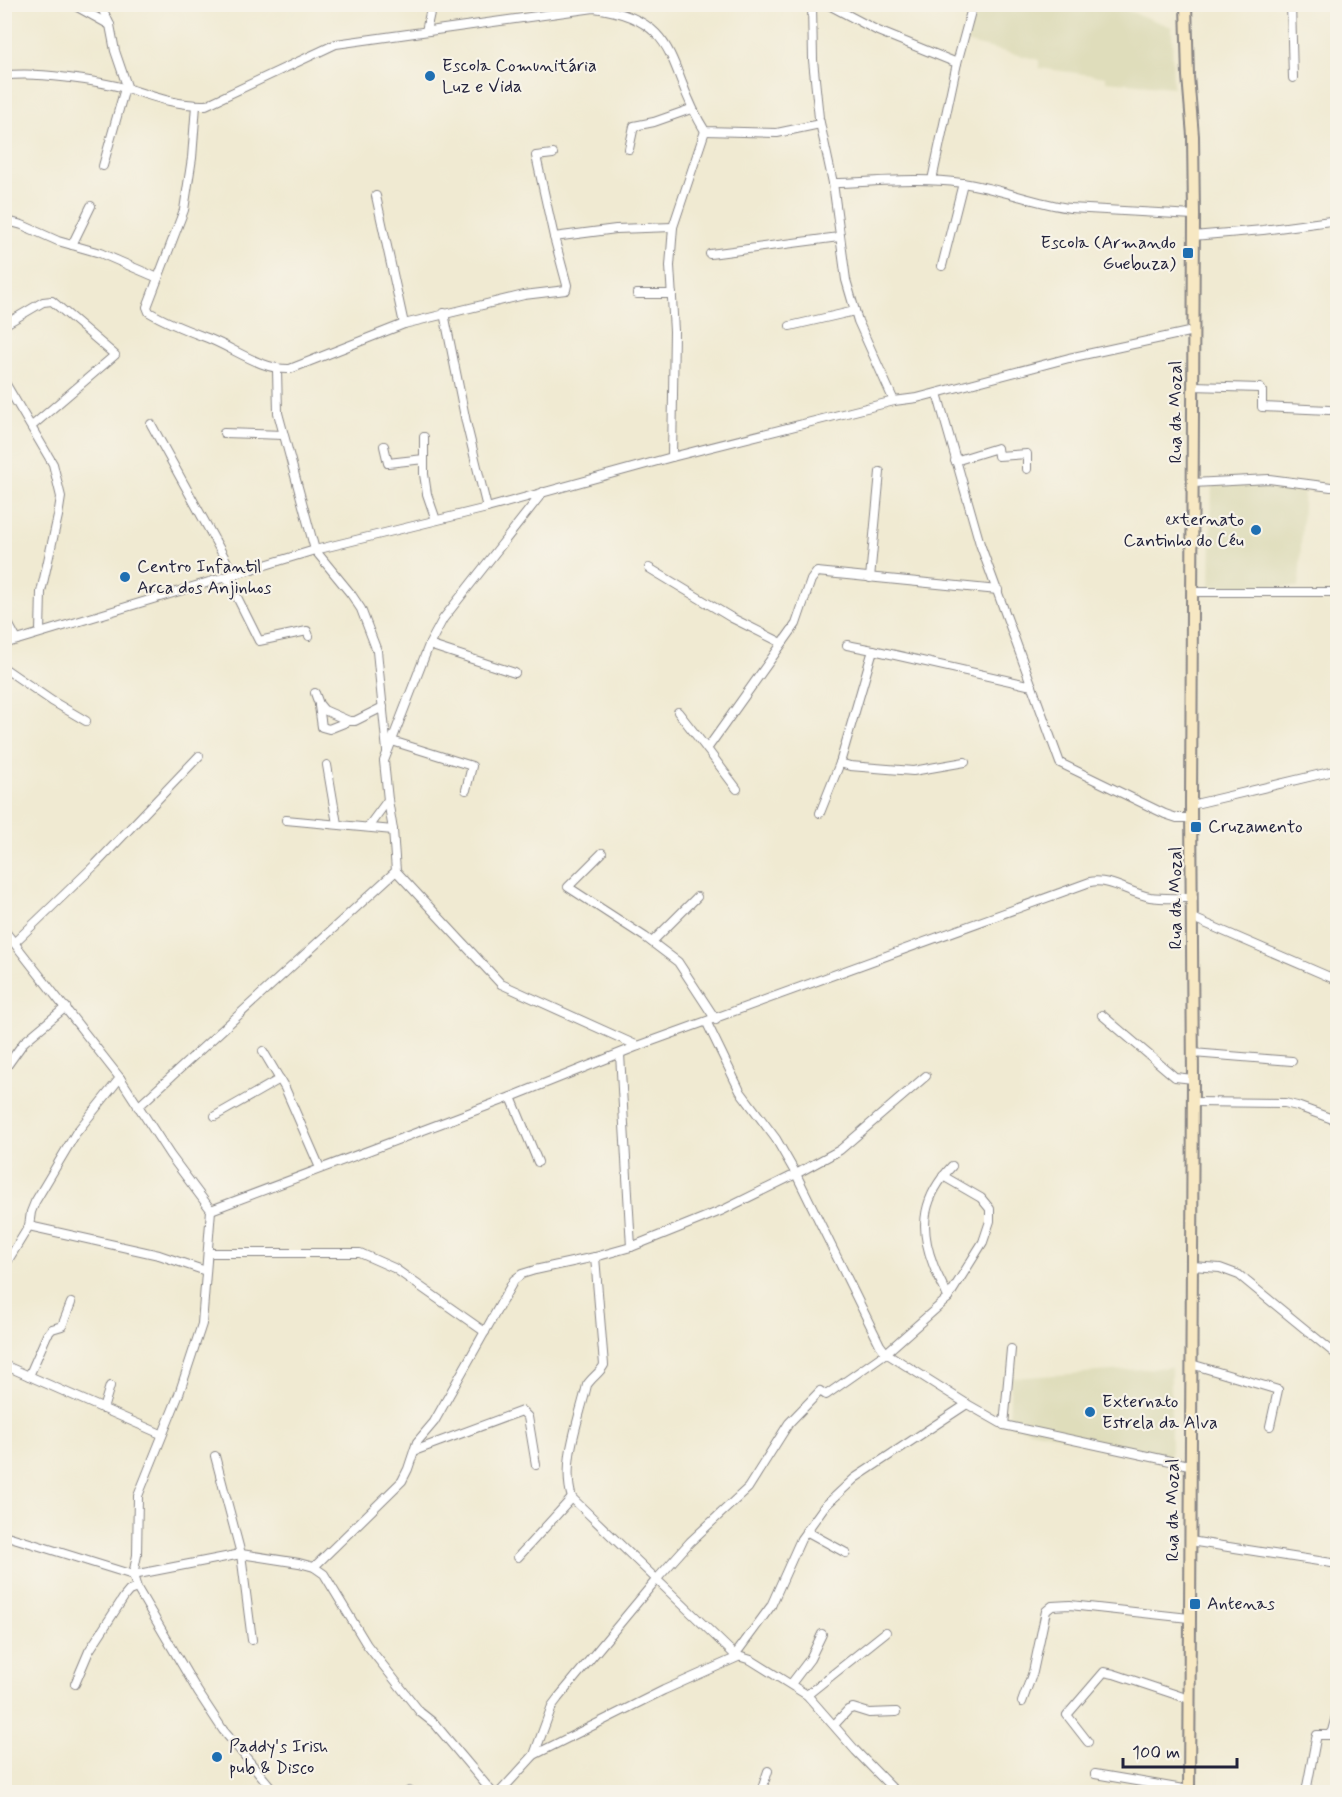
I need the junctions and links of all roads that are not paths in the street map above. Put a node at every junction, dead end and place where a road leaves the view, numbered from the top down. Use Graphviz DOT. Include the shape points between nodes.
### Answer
graph roads {
  1 [pos="72,4"];
  2 [pos="100,4"];
  3 [pos="432,4"];
  4 [pos="812,4"];
  5 [pos="827,4"];
  6 [pos="973,4"];
  7 [pos="1186,4"];
  8 [pos="1291,4"];
  9 [pos="594,6"];
  10 [pos="110,25"];
  11 [pos="426,31"];
  12 [pos="957,63"];
  13 [pos="4,76"];
  14 [pos="1293,78"];
  15 [pos="127,89"];
  16 [pos="196,105"];
  17 [pos="692,110"];
  18 [pos="820,124"];
  19 [pos="705,131"];
  20 [pos="629,149"];
  21 [pos="553,154"];
  22 [pos="104,166"];
  23 [pos="932,180"];
  24 [pos="833,183"];
  25 [pos="963,183"];
  26 [pos="376,196"];
  27 [pos="91,206"];
  28 [pos="1194,215"];
  29 [pos="4,220"];
  30 [pos="1338,220"];
  31 [pos="673,227"];
  32 [pos="1193,236"];
  33 [pos="554,237"];
  34 [pos="839,237"];
  35 [pos="72,245"];
  36 [pos="710,254"];
  37 [pos="942,266"];
  38 [pos="158,278"];
  39 [pos="637,294"];
  40 [pos="672,294"];
  41 [pos="855,311"];
  42 [pos="444,313"];
  43 [pos="404,324"];
  44 [pos="4,325"];
  45 [pos="790,326"];
  46 [pos="1193,331"];
  47 [pos="277,369"];
  48 [pos="4,381"];
  49 [pos="1193,386"];
  50 [pos="937,393"];
  51 [pos="894,401"];
  52 [pos="1329,410"];
  53 [pos="151,424"];
  54 [pos="32,426"];
  55 [pos="224,434"];
  56 [pos="284,435"];
  57 [pos="424,437"];
  58 [pos="384,446"];
  59 [pos="672,457"];
  60 [pos="424,459"];
  61 [pos="954,460"];
  62 [pos="1027,469"];
  63 [pos="880,472"];
  64 [pos="1193,483"];
  65 [pos="1331,487"];
  66 [pos="543,492"];
  67 [pos="487,508"];
  68 [pos="436,520"];
  69 [pos="315,550"];
  70 [pos="650,568"];
  71 [pos="230,576"];
  72 [pos="870,578"];
  73 [pos="998,590"];
  74 [pos="1192,592"];
  75 [pos="1338,592"];
  76 [pos="4,616"];
  77 [pos="40,632"];
  78 [pos="309,636"];
  79 [pos="17,640"];
  80 [pos="782,643"];
  81 [pos="4,644"];
  82 [pos="429,645"];
  83 [pos="847,645"];
  84 [pos="873,651"];
  85 [pos="4,668"];
  86 [pos="516,673"];
  87 [pos="1032,686"];
  88 [pos="315,693"];
  89 [pos="319,704"];
  90 [pos="383,706"];
  91 [pos="678,712"];
  92 [pos="349,721"];
  93 [pos="86,722"];
  94 [pos="392,741"];
  95 [pos="706,749"];
  96 [pos="387,753"];
  97 [pos="199,756"];
  98 [pos="965,762"];
  99 [pos="840,763"];
  100 [pos="327,765"];
  101 [pos="1338,770"];
  102 [pos="737,789"];
  103 [pos="466,790"];
  104 [pos="388,800"];
  105 [pos="1191,805"];
  106 [pos="820,813"];
  107 [pos="1192,818"];
  108 [pos="286,820"];
  109 [pos="338,824"];
  110 [pos="368,827"];
  111 [pos="393,830"];
  112 [pos="602,853"];
  113 [pos="396,871"];
  114 [pos="697,897"];
  115 [pos="1193,898"];
  116 [pos="1192,918"];
  117 [pos="4,930"];
  118 [pos="15,942"];
  119 [pos="652,942"];
  120 [pos="1338,978"];
  121 [pos="66,1007"];
  122 [pos="1102,1015"];
  123 [pos="711,1021"];
  124 [pos="638,1047"];
  125 [pos="263,1051"];
  126 [pos="1193,1053"];
  127 [pos="620,1054"];
  128 [pos="1292,1061"];
  129 [pos="4,1070"];
  130 [pos="926,1076"];
  131 [pos="120,1078"];
  132 [pos="280,1079"];
  133 [pos="1193,1079"];
  134 [pos="511,1097"];
  135 [pos="1192,1102"];
  136 [pos="138,1107"];
  137 [pos="214,1116"];
  138 [pos="1338,1121"];
  139 [pos="538,1162"];
  140 [pos="952,1166"];
  141 [pos="320,1168"];
  142 [pos="796,1174"];
  143 [pos="944,1176"];
  144 [pos="211,1210"];
  145 [pos="29,1226"];
  146 [pos="630,1247"];
  147 [pos="208,1253"];
  148 [pos="595,1257"];
  149 [pos="4,1263"];
  150 [pos="1192,1266"];
  151 [pos="206,1271"];
  152 [pos="948,1298"];
  153 [pos="71,1303"];
  154 [pos="484,1332"];
  155 [pos="1011,1349"];
  156 [pos="886,1353"];
  157 [pos="1338,1356"];
  158 [pos="1191,1364"];
  159 [pos="4,1365"];
  160 [pos="29,1376"];
  161 [pos="110,1386"];
  162 [pos="967,1404"];
  163 [pos="103,1409"];
  164 [pos="1004,1425"];
  165 [pos="1269,1426"];
  166 [pos="161,1434"];
  167 [pos="414,1451"];
  168 [pos="215,1456"];
  169 [pos="536,1465"];
  170 [pos="1189,1465"];
  171 [pos="572,1498"];
  172 [pos="806,1531"];
  173 [pos="4,1535"];
  174 [pos="1190,1541"];
  175 [pos="846,1553"];
  176 [pos="241,1554"];
  177 [pos="518,1557"];
  178 [pos="1338,1564"];
  179 [pos="314,1567"];
  180 [pos="133,1575"];
  181 [pos="656,1580"];
  182 [pos="137,1588"];
  183 [pos="1189,1618"];
  184 [pos="886,1632"];
  185 [pos="822,1634"];
  186 [pos="252,1640"];
  187 [pos="736,1656"];
  188 [pos="75,1683"];
  189 [pos="790,1684"];
  190 [pos="807,1695"];
  191 [pos="1189,1700"];
  192 [pos="1022,1702"];
  193 [pos="1338,1709"];
  194 [pos="896,1712"];
  195 [pos="834,1725"];
  196 [pos="1088,1742"];
  197 [pos="534,1755"];
  198 [pos="768,1771"];
  199 [pos="1095,1774"];
  200 [pos="1189,1791"];
  201 [pos="275,1792"];
  202 [pos="492,1792"];
  203 [pos="500,1792"];
  204 [pos="761,1792"];
  205 [pos="896,1792"];
  206 [pos="1306,1792"];
  1 -- 10 [label="street"];
  2 -- 10 [label="street"];
  3 -- 11 [label="street"];
  4 -- 18 [label="street"];
  5 -- 12 [label="street" via="878,31"];
  6 -- 12 [label="street"];
  7 -- 28 [label="main road, Rua da Mozal"];
  8 -- 14 [label="street"];
  9 -- 11 [label="street"];
  9 -- 17 [label="street" via="636,18 657,33 670,52"];
  10 -- 15 [label="street"];
  11 -- 16 [label="street" via="336,44 206,105"];
  12 -- 23 [label="street"];
  13 -- 15 [label="street" via="32,74"];
  15 -- 16 [label="street"];
  15 -- 22 [label="street"];
  16 -- 38 [label="street" via="184,210"];
  17 -- 19 [label="street"];
  17 -- 20 [label="street" via="634,126"];
  18 -- 19 [label="street" via="777,133"];
  18 -- 24 [label="street"];
  19 -- 31 [label="street"];
  21 -- 33 [label="street" via="536,156"];
  23 -- 24 [label="street"];
  23 -- 25 [label="street"];
  24 -- 34 [label="street"];
  25 -- 28 [label="street" via="1053,206"];
  25 -- 37 [label="street"];
  26 -- 43 [label="street"];
  27 -- 35 [label="street"];
  28 -- 32 [label="main road, Rua da Mozal"];
  29 -- 35 [label="street"];
  30 -- 32 [label="street"];
  31 -- 33 [label="street"];
  31 -- 40 [label="street"];
  32 -- 46 [label="main road, Rua da Mozal"];
  33 -- 42 [label="street" via="566,290"];
  34 -- 36 [label="street"];
  34 -- 41 [label="street"];
  35 -- 38 [label="street"];
  38 -- 47 [label="street" via="148,299 149,312"];
  39 -- 40 [label="street"];
  40 -- 59 [label="street"];
  41 -- 45 [label="street"];
  41 -- 51 [label="street"];
  42 -- 43 [label="street"];
  42 -- 67 [label="street"];
  43 -- 47 [label="street" via="290,369"];
  44 -- 54 [label="street" via="43,302 52,301 115,355"];
  46 -- 49 [label="main road, Rua da Mozal"];
  46 -- 50 [label="street"];
  47 -- 56 [label="street" via="278,413"];
  48 -- 54 [label="street"];
  49 -- 52 [label="street" via="1260,388 1262,407"];
  49 -- 64 [label="main road, Rua da Mozal"];
  50 -- 51 [label="street"];
  50 -- 61 [label="street"];
  51 -- 59 [label="street"];
  53 -- 71 [label="street"];
  54 -- 77 [label="street" via="53,464 61,497 41,592"];
  55 -- 56 [label="street"];
  56 -- 69 [label="street"];
  57 -- 60 [label="street"];
  58 -- 60 [label="street" via="388,463"];
  59 -- 66 [label="street"];
  60 -- 68 [label="street" via="427,494"];
  61 -- 62 [label="street" via="997,448 998,456 1027,454"];
  61 -- 73 [label="street"];
  63 -- 72 [label="street"];
  64 -- 65 [label="street" via="1269,478"];
  64 -- 74 [label="main road, Rua da Mozal"];
  66 -- 67 [label="street"];
  66 -- 82 [label="street" via="443,619"];
  67 -- 68 [label="street"];
  68 -- 69 [label="street"];
  69 -- 71 [label="street"];
  69 -- 90 [label="street" via="362,609 377,651"];
  70 -- 80 [label="street"];
  71 -- 77 [label="street"];
  71 -- 78 [label="street" via="259,641 307,631"];
  72 -- 73 [label="street"];
  72 -- 80 [label="street" via="817,572 796,624"];
  73 -- 87 [label="street"];
  74 -- 75 [label="street"];
  74 -- 105 [label="main road, Rua da Mozal"];
  76 -- 79 [label="street"];
  77 -- 79 [label="street"];
  79 -- 81 [label="street"];
  80 -- 95 [label="street"];
  82 -- 86 [label="street"];
  82 -- 94 [label="street"];
  83 -- 84 [label="street"];
  84 -- 87 [label="street"];
  84 -- 99 [label="street"];
  85 -- 93 [label="street"];
  87 -- 107 [label="street" via="1060,763 1165,814"];
  88 -- 89 [label="street"];
  89 -- 92 [label="street"];
  89 -- 92 [label="street" via="322,727 329,729"];
  90 -- 92 [label="street"];
  90 -- 96 [label="street"];
  91 -- 95 [label="street"];
  94 -- 96 [label="street"];
  94 -- 103 [label="street" via="472,766"];
  95 -- 102 [label="street"];
  96 -- 104 [label="street" via="384,771"];
  97 -- 118 [label="street"];
  98 -- 99 [label="street" via="913,771"];
  99 -- 106 [label="street"];
  100 -- 109 [label="street"];
  101 -- 105 [label="street"];
  104 -- 110 [label="street"];
  104 -- 111 [label="street"];
  105 -- 107 [label="main road, Rua da Mozal"];
  107 -- 115 [label="main road, Rua da Mozal"];
  108 -- 109 [label="street"];
  109 -- 110 [label="street"];
  110 -- 111 [label="street"];
  111 -- 113 [label="street"];
  112 -- 119 [label="street" via="568,887"];
  113 -- 124 [label="street" via="501,984"];
  113 -- 136 [label="street"];
  114 -- 119 [label="street"];
  115 -- 116 [label="main road, Rua da Mozal"];
  115 -- 123 [label="street" via="1153,897 1099,880 1090,882"];
  116 -- 120 [label="street"];
  116 -- 126 [label="main road, Rua da Mozal"];
  117 -- 118 [label="street"];
  118 -- 121 [label="street"];
  119 -- 123 [label="street" via="681,965"];
  121 -- 129 [label="street" via="24,1042"];
  121 -- 131 [label="street"];
  122 -- 133 [label="street" via="1175,1077"];
  123 -- 124 [label="street"];
  123 -- 142 [label="street" via="740,1091"];
  124 -- 127 [label="street"];
  125 -- 132 [label="street"];
  126 -- 128 [label="street"];
  126 -- 133 [label="main road, Rua da Mozal"];
  127 -- 134 [label="street"];
  127 -- 146 [label="street"];
  130 -- 142 [label="street" via="840,1150"];
  131 -- 136 [label="street"];
  131 -- 145 [label="street" via="76,1133 35,1202"];
  132 -- 137 [label="street"];
  132 -- 141 [label="street"];
  133 -- 135 [label="main road, Rua da Mozal"];
  134 -- 139 [label="street"];
  134 -- 141 [label="street"];
  135 -- 138 [label="street" via="1285,1103"];
  135 -- 150 [label="main road, Rua da Mozal"];
  136 -- 144 [label="street"];
  140 -- 143 [label="street"];
  141 -- 144 [label="street"];
  142 -- 146 [label="street" via="723,1210"];
  142 -- 156 [label="street"];
  143 -- 152 [label="street" via="929,1197 924,1223 927,1248"];
  143 -- 152 [label="street" via="981,1198 990,1209 983,1242"];
  144 -- 147 [label="street"];
  145 -- 149 [label="street"];
  145 -- 151 [label="street" via="159,1255"];
  146 -- 148 [label="street"];
  147 -- 151 [label="street"];
  147 -- 154 [label="street" via="369,1255 394,1268"];
  148 -- 154 [label="street" via="535,1270 513,1280"];
  148 -- 171 [label="street" via="604,1365 587,1386 568,1464"];
  150 -- 157 [label="street" via="1220,1268 1239,1275"];
  150 -- 158 [label="main road, Rua da Mozal"];
  151 -- 166 [label="street" via="202,1324"];
  152 -- 156 [label="street"];
  153 -- 160 [label="street" via="62,1326 47,1335"];
  154 -- 167 [label="street"];
  155 -- 164 [label="street"];
  156 -- 162 [label="street"];
  156 -- 181 [label="street" via="826,1395 820,1391 789,1423 748,1488"];
  158 -- 165 [label="street" via="1278,1390"];
  158 -- 170 [label="main road, Rua da Mozal"];
  159 -- 160 [label="street"];
  160 -- 163 [label="street"];
  161 -- 163 [label="street"];
  162 -- 164 [label="street"];
  162 -- 172 [label="street" via="855,1479 824,1507"];
  163 -- 166 [label="street"];
  164 -- 170 [label="street"];
  166 -- 180 [label="street" via="138,1496"];
  167 -- 169 [label="street" via="522,1411 528,1417"];
  167 -- 179 [label="street" via="402,1481"];
  168 -- 176 [label="street"];
  170 -- 174 [label="main road, Rua da Mozal"];
  171 -- 177 [label="street"];
  171 -- 181 [label="street"];
  172 -- 175 [label="street"];
  172 -- 187 [label="street" via="771,1606"];
  173 -- 180 [label="street"];
  174 -- 178 [label="street"];
  174 -- 183 [label="main road, Rua da Mozal"];
  176 -- 179 [label="street"];
  176 -- 180 [label="street"];
  176 -- 186 [label="street"];
  179 -- 202 [label="street" via="324,1574 367,1646"];
  180 -- 182 [label="street"];
  181 -- 187 [label="street"];
  181 -- 197 [label="street" via="552,1707"];
  182 -- 188 [label="street" via="124,1597 100,1633"];
  182 -- 201 [label="street" via="223,1730"];
  183 -- 191 [label="main road, Rua da Mozal"];
  183 -- 192 [label="street" via="1052,1606 1046,1611"];
  184 -- 190 [label="street"];
  185 -- 189 [label="street" via="810,1659"];
  187 -- 189 [label="street" via="751,1660"];
  187 -- 197 [label="street"];
  189 -- 190 [label="street"];
  190 -- 195 [label="street"];
  191 -- 196 [label="street" via="1104,1672 1067,1715"];
  191 -- 200 [label="main road, Rua da Mozal"];
  193 -- 206 [label="street" via="1329,1735 1316,1738"];
  194 -- 195 [label="street" via="869,1713 853,1708"];
  195 -- 205 [label="street"];
  197 -- 203 [label="street"];
  198 -- 204 [label="street"];
  199 -- 200 [label="street"];
}
